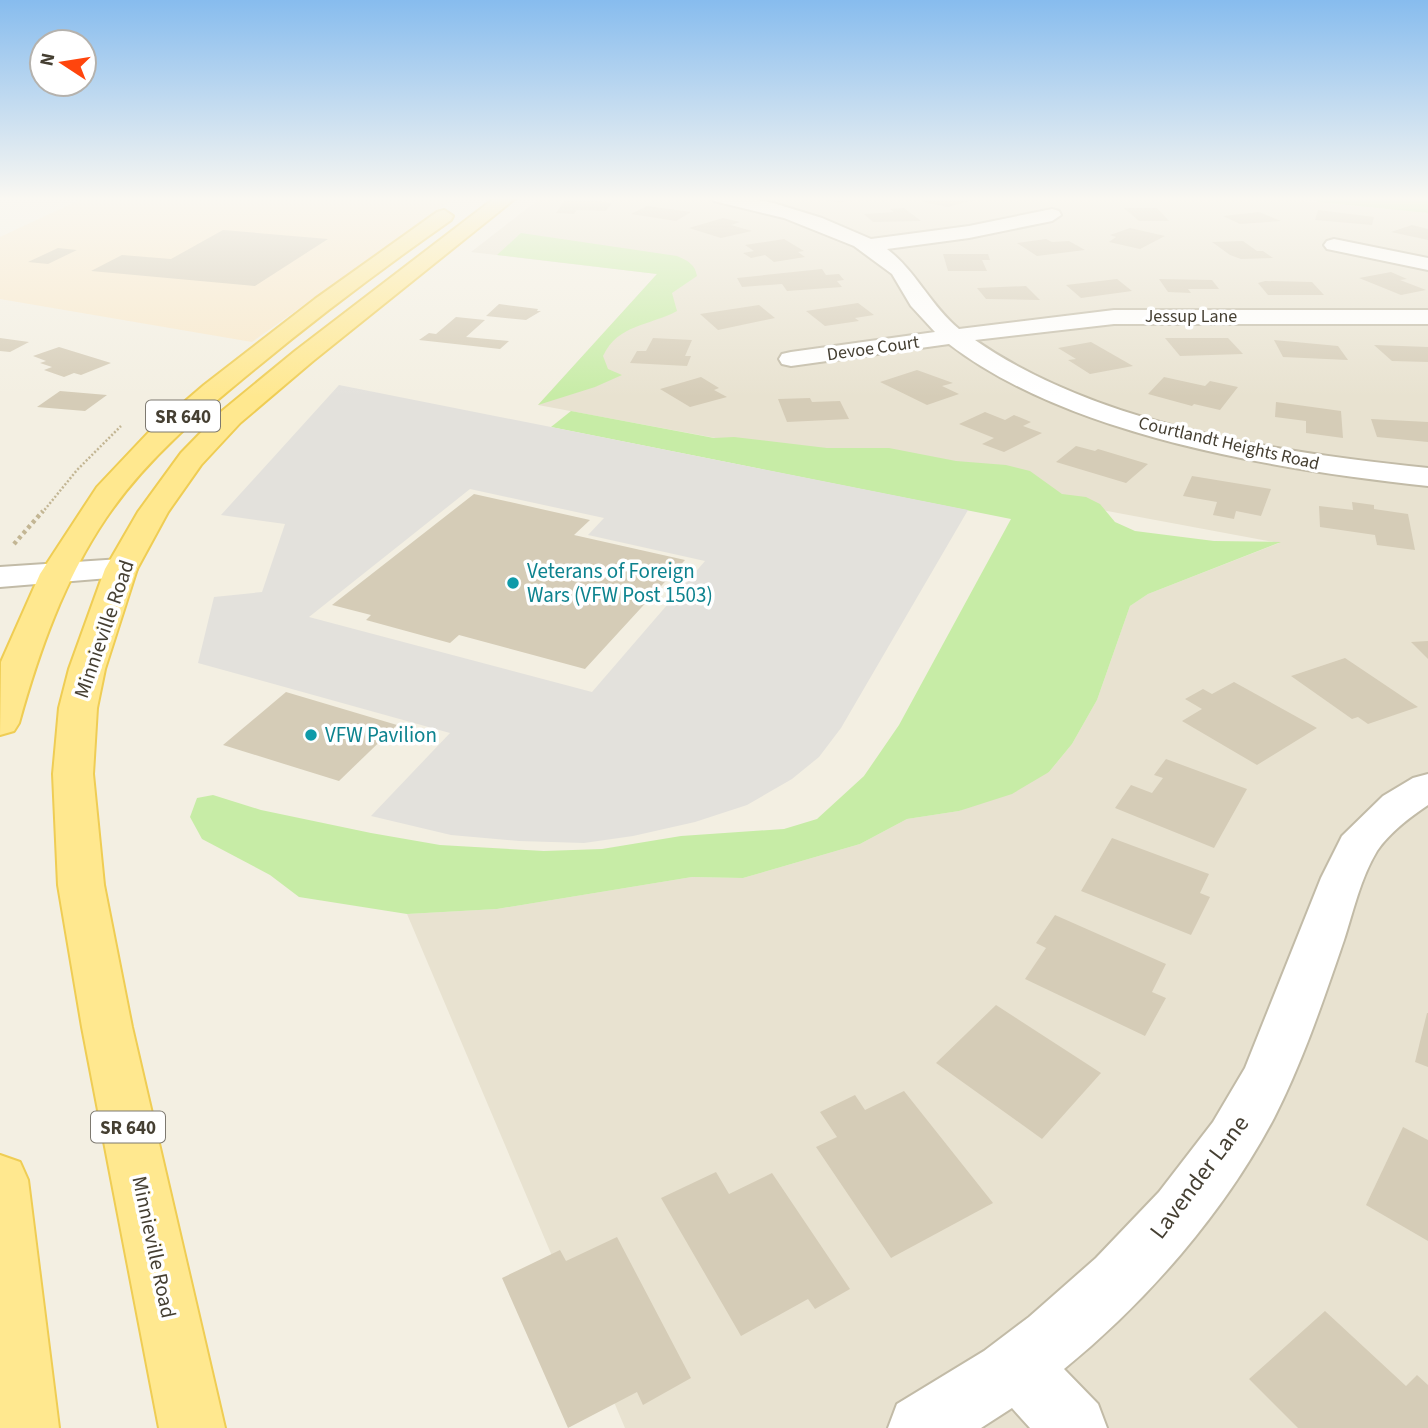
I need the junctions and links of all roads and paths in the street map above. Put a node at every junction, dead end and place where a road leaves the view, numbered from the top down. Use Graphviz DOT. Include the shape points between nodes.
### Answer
graph roads {
  1 [pos="377,264"];
  2 [pos="424,264"];
  3 [pos="891,264"];
  4 [pos="1428,317"];
  5 [pos="955,336"];
  6 [pos="792,359"];
  7 [pos="1428,477"];
  8 [pos="121,569"];
  9 [pos="57,574"];
  10 [pos="0,577"];
  11 [pos="0,723"];
  12 [pos="1428,788"];
  13 [pos="0,1180"];
  14 [pos="1018,1366"];
  15 [pos="26,1428"];
  16 [pos="191,1428"];
  17 [pos="921,1428"];
  18 [pos="1074,1428"];
  1 -- 9 [label="main road, SR 640" via="184,414 107,494"];
  2 -- 8 [label="main road, Minnieville Road / SR 640" via="231,417 191,459 153,512"];
  3 -- 5 [label="street, Courtlandt Heights Road" via="930,314"];
  4 -- 5 [label="street, Jessup Lane" via="1114,317"];
  5 -- 6 [label="street, Devoe Court"];
  5 -- 7 [label="street, Courtlandt Heights Road" via="996,366 1041,389 1154,428 1265,454"];
  8 -- 9 [label="street"];
  8 -- 16 [label="main road, Minnieville Road / SR 640" via="78,708 75,823 81,884 107,1027"];
  9 -- 10 [label="street"];
  9 -- 11 [label="main road, SR 640" via="14,671"];
  12 -- 14 [label="street, Lavender Lane" via="1395,808 1357,847 1280,1045 1254,1102 1213,1166 1164,1228 1072,1321"];
  13 -- 15 [label="main road"];
  14 -- 17 [label="street, Lavender Lane"];
  14 -- 18 [label="street"];
}
